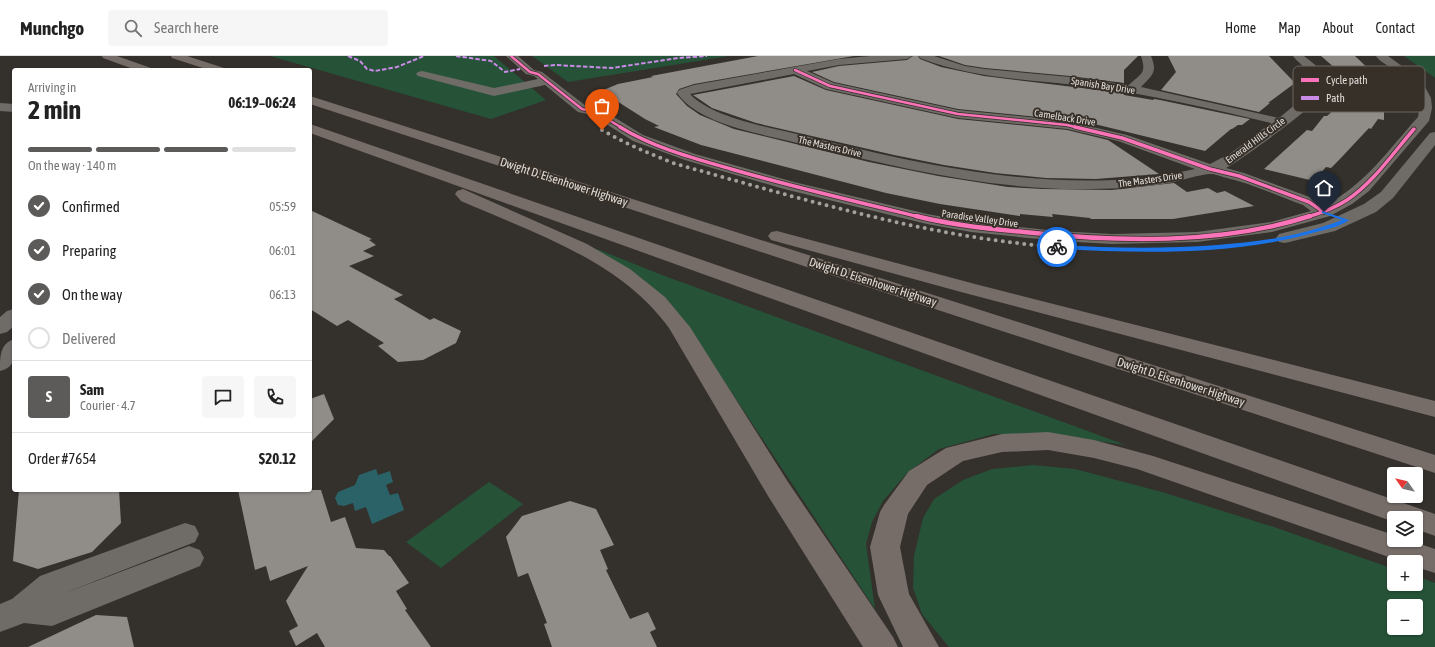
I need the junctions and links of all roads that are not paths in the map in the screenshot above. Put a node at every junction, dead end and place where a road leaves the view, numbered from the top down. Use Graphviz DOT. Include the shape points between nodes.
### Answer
graph roads {
  1 [pos="107,56"];
  2 [pos="176,56"];
  3 [pos="511,56"];
  4 [pos="520,56"];
  5 [pos="907,56"];
  6 [pos="924,56"];
  7 [pos="1146,56"];
  8 [pos="1298,56"];
  9 [pos="1381,56"];
  10 [pos="1396,56"];
  11 [pos="1309,66"];
  12 [pos="1396,66"];
  13 [pos="1410,66"];
  14 [pos="141,68"];
  15 [pos="214,68"];
  16 [pos="795,70"];
  17 [pos="422,74"];
  18 [pos="542,77"];
  19 [pos="1132,89"];
  20 [pos="494,92"];
  21 [pos="1425,92"];
  22 [pos="312,101"];
  23 [pos="501,104"];
  24 [pos="0,107"];
  25 [pos="12,108"];
  26 [pos="582,109"];
  27 [pos="1294,112"];
  28 [pos="1281,122"];
  29 [pos="312,129"];
  30 [pos="1435,136"];
  31 [pos="1394,153"];
  32 [pos="1423,160"];
  33 [pos="1210,169"];
  34 [pos="433,172"];
  35 [pos="584,189"];
  36 [pos="1324,212"];
  37 [pos="1347,220"];
  38 [pos="12,304"];
  39 [pos="0,305"];
  40 [pos="12,316"];
  41 [pos="0,328"];
  42 [pos="12,349"];
  43 [pos="0,364"];
  44 [pos="1435,409"];
  45 [pos="1435,464"];
  46 [pos="1396,511"];
  47 [pos="1423,521"];
  48 [pos="1435,525"];
  49 [pos="187,546"];
  50 [pos="1435,561"];
  51 [pos="12,613"];
  52 [pos="881,647"];
  53 [pos="922,647"];
  1 -- 14 [label="highway"];
  2 -- 15 [label="highway"];
  3 -- 18 [label="street, Paradise Valley Drive" via="530,72"];
  4 -- 18 [label="street, Paradise Valley Drive" via="540,71"];
  5 -- 16 [label="street, The Masters Drive" via="839,62"];
  6 -- 19 [label="street, Spanish Bay Drive" via="970,69"];
  7 -- 19 [label="street" via="1150,67 1148,73"];
  8 -- 11 [label="street, Emerald Hills Circle"];
  9 -- 12 [label="street, Paradise Valley Drive"];
  10 -- 13 [label="street"];
  16 -- 33 [label="street, Camelback Drive" via="830,86 958,114 1038,121 1096,131 1145,145"];
  16 -- 33 [label="street, The Masters Drive" via="683,93 698,106 743,125 958,175 1002,181 1071,185 1141,182"];
  17 -- 20 [label="street"];
  18 -- 20 [label="street"];
  18 -- 26 [label="street, Paradise Valley Drive"];
  19 -- 28 [label="street, Spanish Bay Drive"];
  20 -- 23 [label="street"];
  21 -- 31 [label="street, Paradise Valley Drive" via="1429,104 1428,112"];
  22 -- 35 [label="highway, Dwight D. Eisenhower Highway"];
  24 -- 25 [label="street"];
  26 -- 36 [label="street, Paradise Valley Drive" via="596,112 638,138 690,158 881,209 971,227 1058,236 1155,239 1204,236 1272,227"];
  26 -- 37 [label="street, Paradise Valley Drive" via="581,116 622,142 676,164 874,218 980,238 1056,247 1167,250 1249,244 1294,236"];
  27 -- 28 [label="street, Emerald Hills Circle"];
  28 -- 33 [label="street, Emerald Hills Circle" via="1238,156"];
  29 -- 34 [label="highway"];
  30 -- 32 [label="street, Paradise Valley Drive"];
  31 -- 32 [label="street"];
  31 -- 36 [label="street, Paradise Valley Drive" via="1363,188 1346,201"];
  32 -- 37 [label="street, Paradise Valley Drive" via="1387,195 1370,208"];
  33 -- 36 [label="street, Camelback Drive" via="1227,179 1300,206"];
  34 -- 46 [label="highway"];
  34 -- 52 [label="highway" via="468,198 550,234 621,271 644,288 667,311 680,327 778,489"];
  35 -- 44 [label="highway" via="702,214 968,288"];
  35 -- 45 [label="highway, Dwight D. Eisenhower Highway"];
  36 -- 37 [label="street, Camelback Drive"];
  38 -- 39 [label="street"];
  40 -- 41 [label="street"];
  42 -- 43 [label="street"];
  47 -- 48 [label="highway"];
  49 -- 51 [label="street" via="52,612"];
  50 -- 53 [label="highway" via="1151,465 1094,449 1048,441 1002,443 955,454 918,478 894,512 885,547 894,595"];
}
